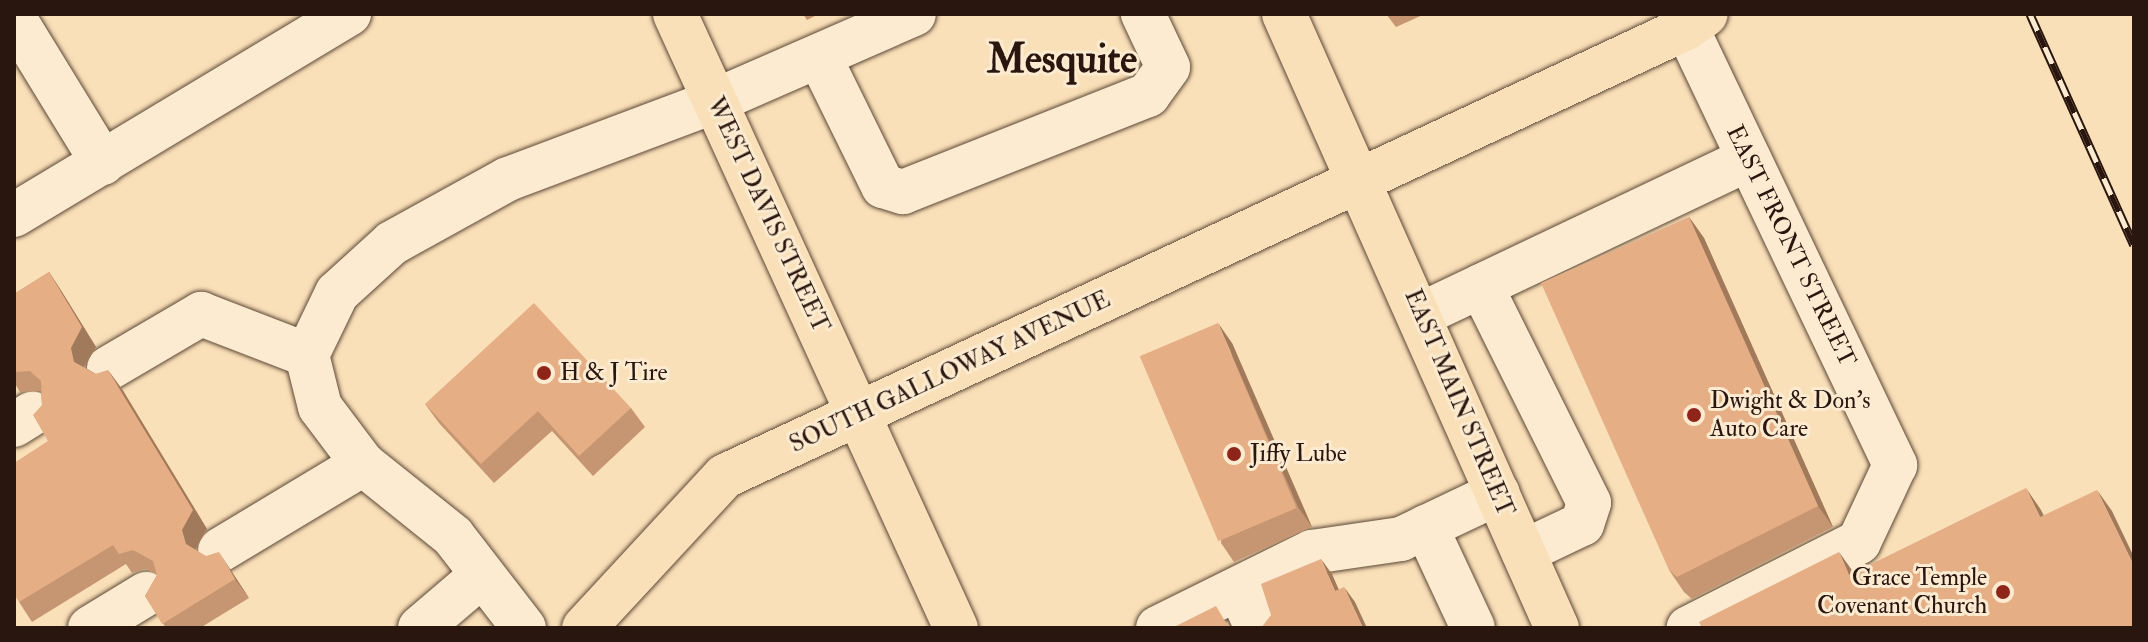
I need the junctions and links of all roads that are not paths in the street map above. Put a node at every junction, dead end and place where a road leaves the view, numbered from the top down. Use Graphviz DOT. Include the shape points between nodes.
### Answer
graph roads {
  1 [pos="349,14"];
  2 [pos="675,14"];
  3 [pos="914,14"];
  4 [pos="1143,14"];
  5 [pos="1284,14"];
  6 [pos="14,18"];
  7 [pos="1691,18"];
  8 [pos="819,56"];
  9 [pos="715,101"];
  10 [pos="1749,159"];
  11 [pos="103,163"];
  12 [pos="1361,178"];
  13 [pos="14,215"];
  14 [pos="1481,286"];
  15 [pos="1420,315"];
  16 [pos="307,355"];
  17 [pos="109,368"];
  18 [pos="862,415"];
  19 [pos="363,464"];
  20 [pos="1498,493"];
  21 [pos="1426,527"];
  22 [pos="220,550"];
  23 [pos="1523,552"];
  24 [pos="482,575"];
  25 [pos="1239,589"];
  26 [pos="146,594"];
  27 [pos="90,628"];
  28 [pos="420,628"];
  29 [pos="524,628"];
  30 [pos="584,628"];
  31 [pos="956,628"];
  32 [pos="1158,628"];
  33 [pos="1257,628"];
  34 [pos="1473,628"];
  35 [pos="1557,628"];
  36 [pos="1689,628"];
  1 -- 11 [label="street"];
  2 -- 9 [label="main road, WEST DAVIS STREET"];
  3 -- 8 [label="street"];
  4 -- 8 [label="street" via="1168,67 1148,95 903,192 883,186"];
  5 -- 12 [label="main road, EAST MAIN STREET"];
  6 -- 11 [label="street"];
  7 -- 10 [label="street, EAST FRONT STREET"];
  7 -- 12 [label="main road, SOUTH GALLOWAY AVENUE"];
  8 -- 9 [label="street"];
  9 -- 16 [label="street" via="508,179 392,243 337,293"];
  9 -- 18 [label="main road, WEST DAVIS STREET"];
  10 -- 14 [label="street"];
  10 -- 36 [label="street, EAST FRONT STREET" via="1895,465 1859,542"];
  11 -- 13 [label="street"];
  12 -- 15 [label="main road, EAST MAIN STREET"];
  12 -- 18 [label="main road, SOUTH GALLOWAY AVENUE"];
  14 -- 15 [label="street"];
  14 -- 23 [label="street" via="1589,503 1582,524"];
  15 -- 20 [label="main road, EAST MAIN STREET"];
  16 -- 17 [label="street" via="201,314"];
  16 -- 19 [label="street" via="320,407"];
  18 -- 30 [label="main road, SOUTH GALLOWAY AVENUE" via="725,476"];
  18 -- 31 [label="main road, WEST DAVIS STREET"];
  19 -- 22 [label="street"];
  19 -- 24 [label="street" via="453,536"];
  20 -- 21 [label="street"];
  20 -- 23 [label="main road, EAST MAIN STREET"];
  21 -- 25 [label="street" via="1401,539 1312,552"];
  21 -- 34 [label="street"];
  23 -- 35 [label="main road, EAST MAIN STREET"];
  24 -- 28 [label="street"];
  24 -- 29 [label="street"];
  25 -- 32 [label="street"];
  25 -- 33 [label="street"];
  26 -- 27 [label="street"];
}
